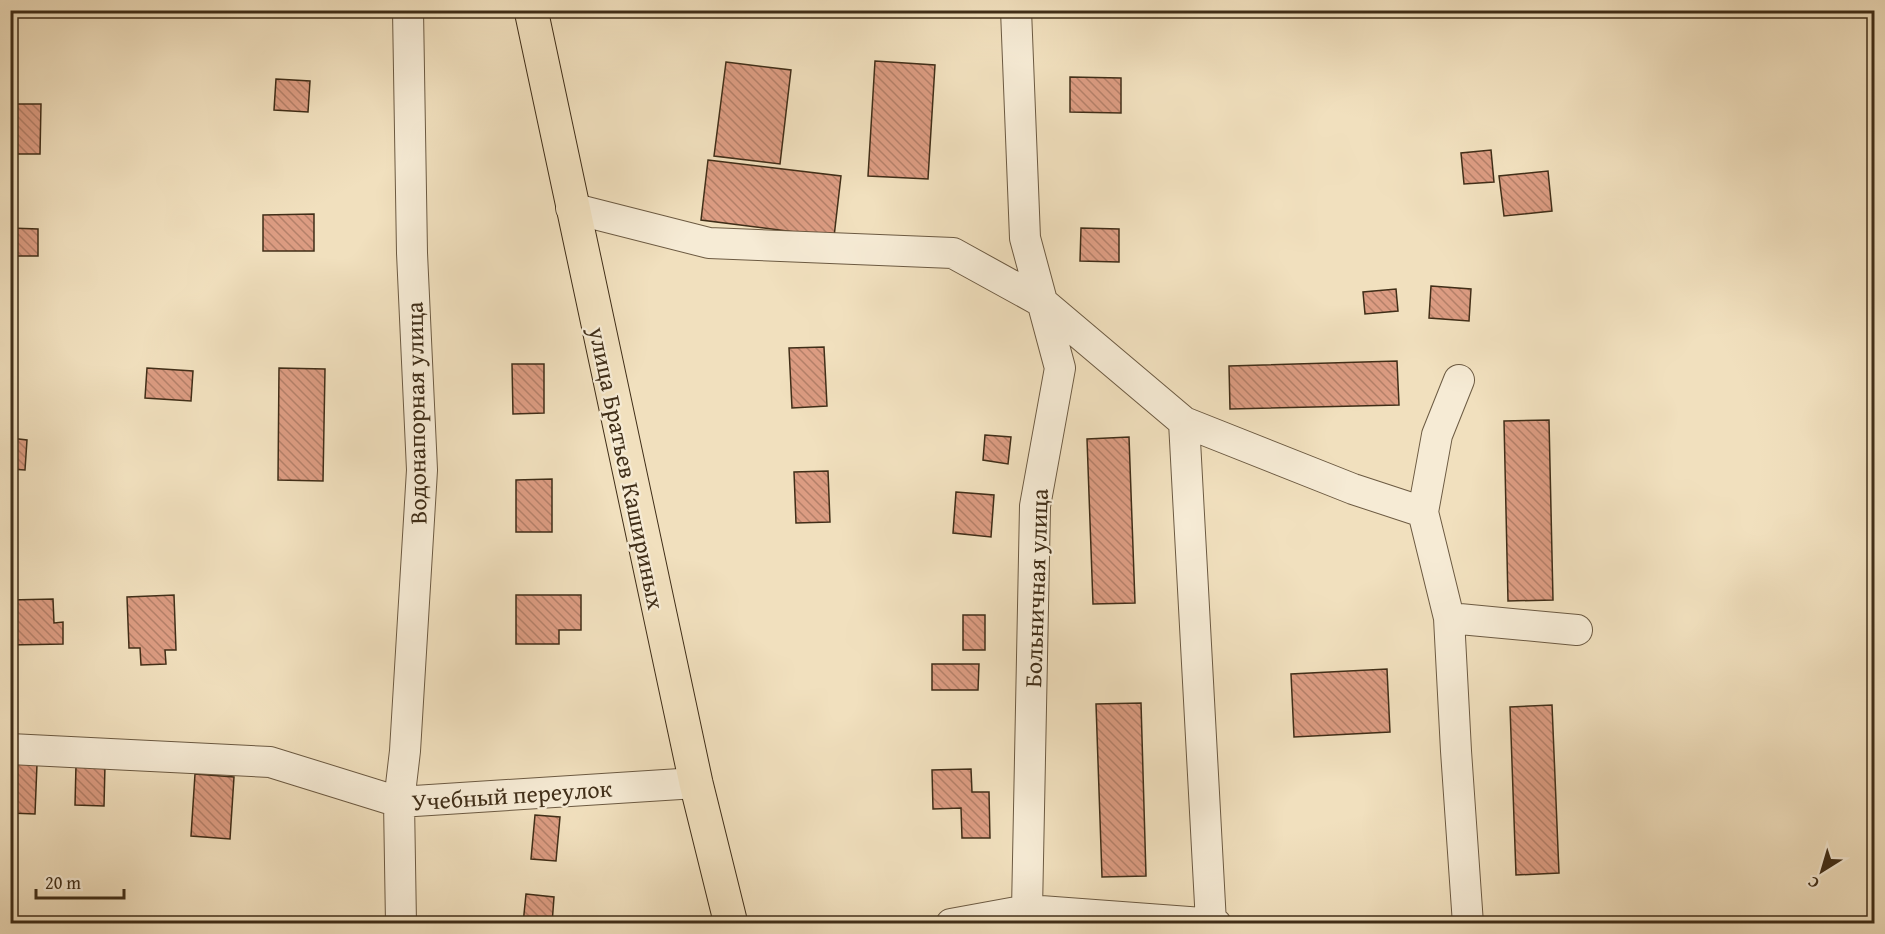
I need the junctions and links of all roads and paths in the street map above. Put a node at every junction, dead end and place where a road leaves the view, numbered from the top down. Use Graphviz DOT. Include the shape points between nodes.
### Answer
graph roads {
  1 [pos="408,10"];
  2 [pos="531,10"];
  3 [pos="1016,10"];
  4 [pos="571,208"];
  5 [pos="1042,302"];
  6 [pos="1459,380"];
  7 [pos="1184,422"];
  8 [pos="1424,512"];
  9 [pos="1449,618"];
  10 [pos="1577,630"];
  11 [pos="10,749"];
  12 [pos="696,783"];
  13 [pos="399,802"];
  14 [pos="1027,910"];
  15 [pos="1211,923"];
  16 [pos="401,924"];
  17 [pos="730,924"];
  18 [pos="951,924"];
  19 [pos="1216,924"];
  20 [pos="1468,924"];
  1 -- 13 [label="street, Водонапорная улица" via="412,254 422,470"];
  2 -- 4 [label="main road, улица Братьев Кашириных"];
  3 -- 5 [label="street, Больничная улица" via="1025,238"];
  4 -- 5 [label="street" via="709,243 953,253"];
  4 -- 12 [label="main road, улица Братьев Кашириных"];
  5 -- 7 [label="street"];
  5 -- 14 [label="street, Больничная улица" via="1060,368 1035,506"];
  6 -- 8 [label="street" via="1437,435"];
  7 -- 8 [label="street" via="1353,489"];
  7 -- 15 [label="street"];
  8 -- 9 [label="street"];
  9 -- 10 [label="street"];
  9 -- 20 [label="street"];
  11 -- 13 [label="street, Учебный переулок" via="270,762"];
  12 -- 13 [label="street, Учебный переулок"];
  12 -- 17 [label="main road, улица Братьев Кашириных"];
  13 -- 16 [label="street, Водонапорная улица"];
  14 -- 15 [label="street"];
  14 -- 18 [label="street"];
  15 -- 19 [label="street"];
}
